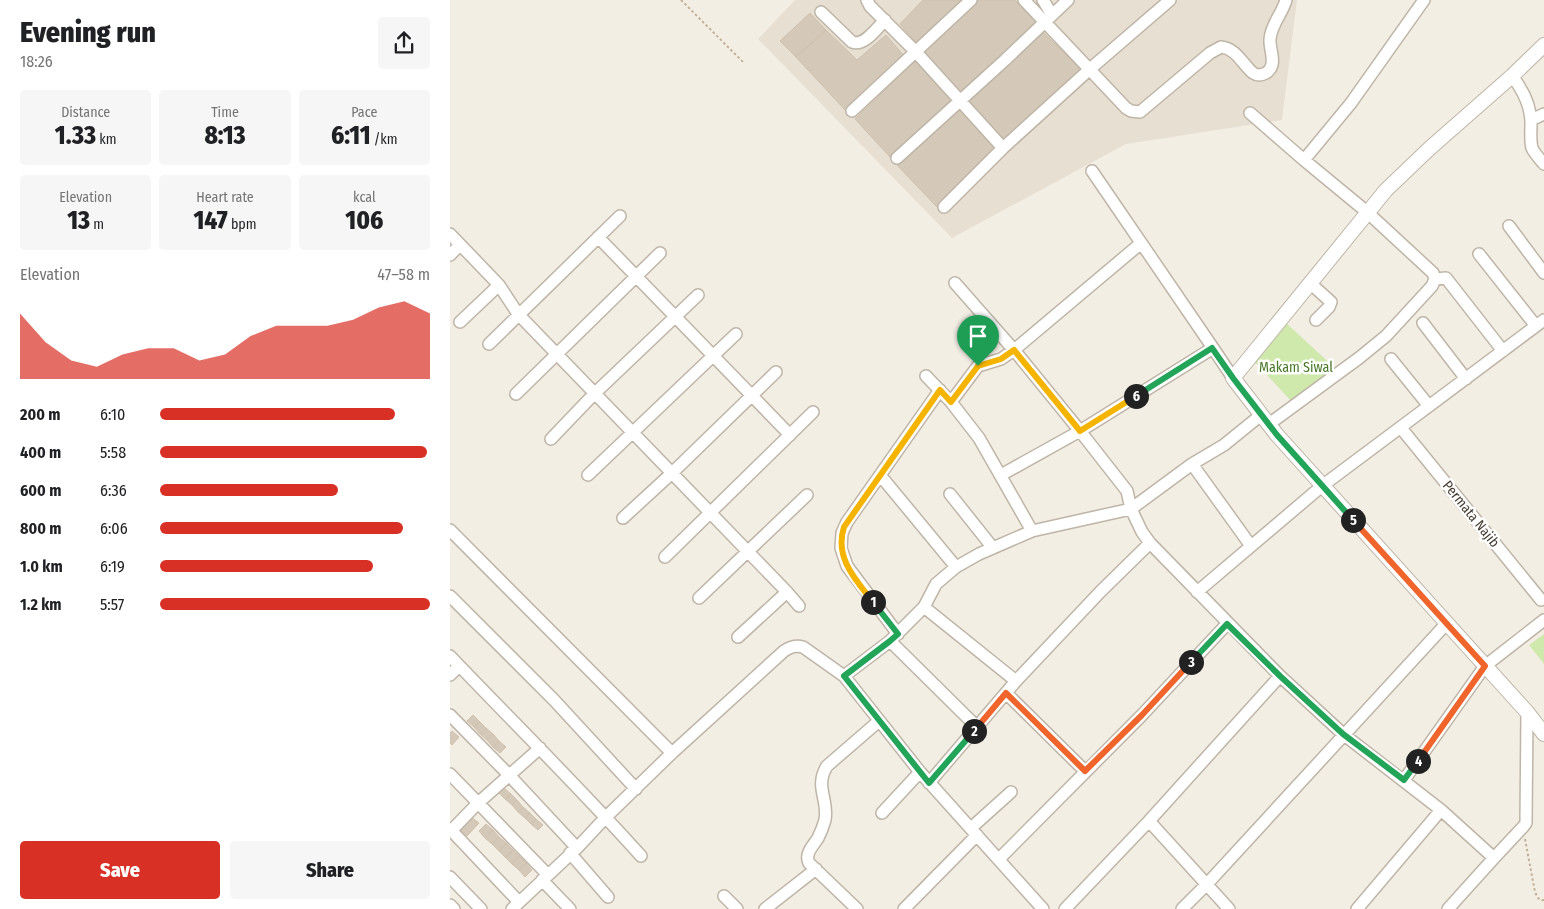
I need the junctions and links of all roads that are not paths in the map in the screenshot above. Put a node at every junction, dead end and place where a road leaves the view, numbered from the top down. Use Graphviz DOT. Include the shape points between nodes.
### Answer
graph roads {
  1 [pos="867,0"];
  2 [pos="971,0"];
  3 [pos="1024,0"];
  4 [pos="1043,0"];
  5 [pos="1068,0"];
  6 [pos="1170,0"];
  7 [pos="1286,0"];
  8 [pos="1424,0"];
  9 [pos="821,12"];
  10 [pos="1048,19"];
  11 [pos="885,20"];
  12 [pos="1544,45"];
  13 [pos="915,51"];
  14 [pos="1090,69"];
  15 [pos="1512,76"];
  16 [pos="960,100"];
  17 [pos="852,111"];
  18 [pos="1250,113"];
  19 [pos="1544,114"];
  20 [pos="1531,120"];
  21 [pos="1004,148"];
  22 [pos="897,158"];
  23 [pos="1304,160"];
  24 [pos="1544,164"];
  25 [pos="1092,171"];
  26 [pos="944,207"];
  27 [pos="1367,212"];
  28 [pos="620,216"];
  29 [pos="1509,226"];
  30 [pos="450,234"];
  31 [pos="598,237"];
  32 [pos="1140,244"];
  33 [pos="460,245"];
  34 [pos="660,253"];
  35 [pos="1479,254"];
  36 [pos="450,255"];
  37 [pos="1544,273"];
  38 [pos="636,276"];
  39 [pos="1435,279"];
  40 [pos="956,283"];
  41 [pos="1310,283"];
  42 [pos="499,285"];
  43 [pos="698,295"];
  44 [pos="518,314"];
  45 [pos="675,316"];
  46 [pos="1316,320"];
  47 [pos="460,322"];
  48 [pos="1423,323"];
  49 [pos="1540,323"];
  50 [pos="736,334"];
  51 [pos="489,344"];
  52 [pos="1212,348"];
  53 [pos="1014,350"];
  54 [pos="1503,351"];
  55 [pos="556,354"];
  56 [pos="714,356"];
  57 [pos="1391,359"];
  58 [pos="776,372"];
  59 [pos="926,376"];
  60 [pos="1233,378"];
  61 [pos="1466,379"];
  62 [pos="940,390"];
  63 [pos="516,394"];
  64 [pos="594,394"];
  65 [pos="752,396"];
  66 [pos="951,402"];
  67 [pos="1429,406"];
  68 [pos="812,412"];
  69 [pos="1265,419"];
  70 [pos="1400,428"];
  71 [pos="1080,431"];
  72 [pos="633,433"];
  73 [pos="790,435"];
  74 [pos="551,439"];
  75 [pos="1192,464"];
  76 [pos="672,473"];
  77 [pos="880,475"];
  78 [pos="1001,475"];
  79 [pos="588,476"];
  80 [pos="1322,486"];
  81 [pos="950,494"];
  82 [pos="807,495"];
  83 [pos="1131,509"];
  84 [pos="710,513"];
  85 [pos="623,518"];
  86 [pos="450,530"];
  87 [pos="1032,531"];
  88 [pos="1150,543"];
  89 [pos="1251,546"];
  90 [pos="993,548"];
  91 [pos="747,552"];
  92 [pos="665,557"];
  93 [pos="956,567"];
  94 [pos="787,592"];
  95 [pos="1197,592"];
  96 [pos="450,596"];
  97 [pos="699,598"];
  98 [pos="1541,600"];
  99 [pos="799,606"];
  100 [pos="924,607"];
  101 [pos="1544,620"];
  102 [pos="1227,624"];
  103 [pos="1446,624"];
  104 [pos="738,637"];
  105 [pos="894,638"];
  106 [pos="450,656"];
  107 [pos="459,666"];
  108 [pos="1485,666"];
  109 [pos="838,672"];
  110 [pos="450,675"];
  111 [pos="1280,676"];
  112 [pos="1016,681"];
  113 [pos="1006,693"];
  114 [pos="1527,712"];
  115 [pos="450,716"];
  116 [pos="879,721"];
  117 [pos="977,727"];
  118 [pos="1343,734"];
  119 [pos="1544,734"];
  120 [pos="540,748"];
  121 [pos="672,753"];
  122 [pos="1085,771"];
  123 [pos="920,772"];
  124 [pos="450,774"];
  125 [pos="510,776"];
  126 [pos="1404,780"];
  127 [pos="929,783"];
  128 [pos="636,789"];
  129 [pos="1010,792"];
  130 [pos="478,803"];
  131 [pos="1441,810"];
  132 [pos="882,813"];
  133 [pos="606,817"];
  134 [pos="1149,821"];
  135 [pos="450,830"];
  136 [pos="974,832"];
  137 [pos="574,851"];
  138 [pos="641,856"];
  139 [pos="1494,858"];
  140 [pos="999,859"];
  141 [pos="816,869"];
  142 [pos="450,877"];
  143 [pos="545,877"];
  144 [pos="1207,884"];
  145 [pos="724,896"];
  146 [pos="608,897"];
  147 [pos="450,904"];
  148 [pos="515,905"];
  149 [pos="454,909"];
  150 [pos="481,909"];
  151 [pos="570,909"];
  152 [pos="737,909"];
  153 [pos="764,909"];
  154 [pos="857,909"];
  155 [pos="904,909"];
  156 [pos="1043,909"];
  157 [pos="1065,909"];
  158 [pos="1182,909"];
  159 [pos="1229,909"];
  160 [pos="1357,909"];
  161 [pos="1448,909"];
  1 -- 11 [label="street"];
  2 -- 13 [label="street"];
  3 -- 10 [label="street"];
  4 -- 10 [label="street"];
  5 -- 10 [label="street"];
  6 -- 14 [label="street"];
  7 -- 14 [label="street" via="1271,33 1272,66 1264,74 1253,73 1225,47 1216,48 1140,112 1126,108"];
  8 -- 23 [label="street" via="1351,103"];
  9 -- 11 [label="street" via="856,43 862,42"];
  10 -- 14 [label="street"];
  10 -- 16 [label="street"];
  11 -- 13 [label="street"];
  12 -- 15 [label="street"];
  13 -- 16 [label="street"];
  13 -- 17 [label="street"];
  14 -- 21 [label="street"];
  15 -- 20 [label="street" via="1528,102"];
  15 -- 27 [label="street" via="1430,148"];
  16 -- 21 [label="street"];
  16 -- 22 [label="street"];
  18 -- 23 [label="street"];
  19 -- 20 [label="street"];
  20 -- 24 [label="street" via="1532,149"];
  21 -- 26 [label="street"];
  23 -- 27 [label="street"];
  25 -- 32 [label="street"];
  27 -- 39 [label="street" via="1433,273"];
  27 -- 41 [label="street"];
  28 -- 31 [label="street"];
  29 -- 37 [label="street"];
  30 -- 33 [label="street"];
  31 -- 38 [label="street"];
  31 -- 44 [label="street"];
  32 -- 52 [label="street"];
  32 -- 53 [label="street"];
  33 -- 36 [label="street"];
  33 -- 42 [label="street"];
  34 -- 38 [label="street"];
  35 -- 49 [label="street"];
  38 -- 45 [label="street"];
  38 -- 55 [label="street"];
  39 -- 54 [label="street" via="1446,278"];
  39 -- 69 [label="street" via="1386,336 1359,358"];
  40 -- 53 [label="street"];
  41 -- 46 [label="street" via="1331,302"];
  41 -- 60 [label="street"];
  42 -- 44 [label="street"];
  42 -- 47 [label="street"];
  43 -- 45 [label="street"];
  44 -- 51 [label="street"];
  44 -- 55 [label="street"];
  45 -- 56 [label="street"];
  45 -- 64 [label="street"];
  48 -- 61 [label="street"];
  49 -- 54 [label="street"];
  50 -- 56 [label="street"];
  52 -- 60 [label="street"];
  52 -- 71 [label="street"];
  53 -- 66 [label="street" via="1001,359 978,366"];
  53 -- 71 [label="street"];
  54 -- 61 [label="street"];
  55 -- 63 [label="street"];
  55 -- 64 [label="street"];
  56 -- 65 [label="street"];
  56 -- 72 [label="street"];
  57 -- 67 [label="street"];
  58 -- 65 [label="street"];
  59 -- 62 [label="street"];
  60 -- 69 [label="street"];
  61 -- 67 [label="street"];
  62 -- 66 [label="street"];
  62 -- 77 [label="street"];
  64 -- 72 [label="street"];
  64 -- 74 [label="street"];
  65 -- 73 [label="street"];
  65 -- 76 [label="street"];
  66 -- 78 [label="street" via="979,438"];
  67 -- 70 [label="street"];
  68 -- 73 [label="street"];
  69 -- 75 [label="street"];
  69 -- 80 [label="street"];
  70 -- 80 [label="street"];
  70 -- 98 [label="street, Permata Najib"];
  71 -- 78 [label="street"];
  71 -- 83 [label="street" via="1127,491"];
  72 -- 76 [label="street"];
  72 -- 79 [label="street"];
  73 -- 84 [label="street"];
  75 -- 83 [label="street"];
  75 -- 89 [label="street"];
  76 -- 84 [label="street"];
  76 -- 85 [label="street"];
  77 -- 93 [label="street"];
  77 -- 105 [label="street" via="844,527 841,548 847,566"];
  78 -- 87 [label="street"];
  80 -- 89 [label="street"];
  80 -- 103 [label="street"];
  81 -- 90 [label="street"];
  82 -- 91 [label="street"];
  83 -- 87 [label="street"];
  83 -- 88 [label="street"];
  84 -- 91 [label="street"];
  84 -- 92 [label="street"];
  86 -- 121 [label="street"];
  87 -- 90 [label="street"];
  88 -- 95 [label="street"];
  88 -- 112 [label="street"];
  89 -- 95 [label="street"];
  90 -- 93 [label="street"];
  91 -- 94 [label="street"];
  91 -- 97 [label="street"];
  93 -- 100 [label="street" via="936,584"];
  94 -- 99 [label="street"];
  94 -- 104 [label="street"];
  95 -- 102 [label="street"];
  96 -- 128 [label="street" via="554,700"];
  100 -- 105 [label="street"];
  100 -- 112 [label="street"];
  101 -- 108 [label="street"];
  102 -- 111 [label="street"];
  102 -- 122 [label="street"];
  103 -- 108 [label="street"];
  103 -- 118 [label="street"];
  105 -- 109 [label="street"];
  105 -- 117 [label="street"];
  106 -- 107 [label="street"];
  107 -- 110 [label="street"];
  107 -- 120 [label="street"];
  108 -- 114 [label="street"];
  108 -- 126 [label="street"];
  109 -- 116 [label="street"];
  109 -- 121 [label="street" via="803,647 789,647"];
  111 -- 118 [label="street"];
  111 -- 134 [label="street"];
  112 -- 113 [label="street"];
  113 -- 117 [label="street"];
  113 -- 122 [label="street"];
  114 -- 119 [label="street"];
  114 -- 139 [label="street" via="1527,818 1524,827"];
  115 -- 125 [label="street"];
  116 -- 123 [label="street"];
  116 -- 141 [label="street" via="822,774 825,817 822,830 807,857"];
  117 -- 127 [label="street"];
  118 -- 126 [label="street"];
  118 -- 144 [label="street"];
  120 -- 125 [label="street"];
  120 -- 133 [label="street"];
  121 -- 128 [label="street"];
  122 -- 140 [label="street"];
  123 -- 127 [label="street"];
  123 -- 132 [label="street"];
  124 -- 130 [label="street"];
  125 -- 130 [label="street"];
  125 -- 137 [label="street"];
  126 -- 131 [label="street"];
  127 -- 136 [label="street"];
  128 -- 133 [label="street"];
  129 -- 136 [label="street"];
  130 -- 135 [label="street"];
  130 -- 143 [label="street"];
  131 -- 139 [label="street"];
  131 -- 160 [label="street"];
  133 -- 137 [label="street"];
  133 -- 138 [label="street"];
  134 -- 144 [label="street"];
  134 -- 157 [label="street"];
  135 -- 148 [label="street"];
  136 -- 140 [label="street"];
  136 -- 155 [label="street"];
  137 -- 143 [label="street"];
  137 -- 146 [label="street"];
  139 -- 161 [label="street"];
  140 -- 156 [label="street"];
  141 -- 153 [label="street"];
  141 -- 154 [label="street"];
  142 -- 150 [label="street"];
  143 -- 148 [label="street"];
  143 -- 151 [label="street"];
  144 -- 158 [label="street"];
  144 -- 159 [label="street"];
  145 -- 152 [label="street"];
  147 -- 149 [label="street"];
}
